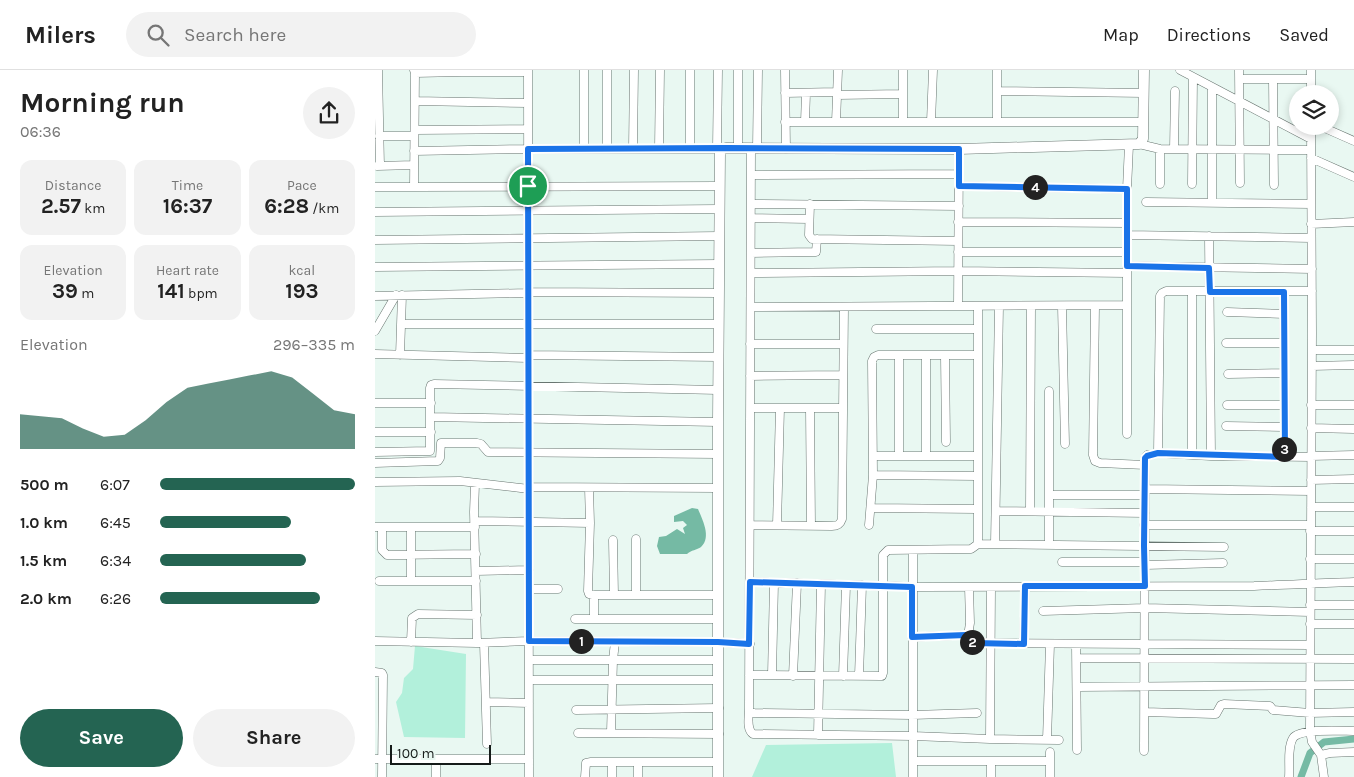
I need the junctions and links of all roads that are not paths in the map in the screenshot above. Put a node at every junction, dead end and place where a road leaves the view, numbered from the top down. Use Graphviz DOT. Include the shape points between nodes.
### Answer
graph roads {
  1 [pos="378,70"];
  2 [pos="584,70"];
  3 [pos="607,70"];
  4 [pos="634,70"];
  5 [pos="660,70"];
  6 [pos="689,70"];
  7 [pos="718,70"];
  8 [pos="738,70"];
  9 [pos="758,70"];
  10 [pos="785,70"];
  11 [pos="838,70"];
  12 [pos="903,70"];
  13 [pos="933,70"];
  14 [pos="997,70"];
  15 [pos="1145,70"];
  16 [pos="1180,70"];
  17 [pos="1239,70"];
  18 [pos="1311,70"];
  19 [pos="427,71"];
  20 [pos="461,71"];
  21 [pos="492,71"];
  22 [pos="528,71"];
  23 [pos="415,72"];
  24 [pos="1193,77"];
  25 [pos="1239,79"];
  26 [pos="1273,79"];
  27 [pos="1311,79"];
  28 [pos="1311,85"];
  29 [pos="1213,87"];
  30 [pos="997,91"];
  31 [pos="1175,91"];
  32 [pos="806,92"];
  33 [pos="1144,92"];
  34 [pos="785,93"];
  35 [pos="837,94"];
  36 [pos="903,94"];
  37 [pos="1239,101"];
  38 [pos="415,102"];
  39 [pos="528,102"];
  40 [pos="1273,119"];
  41 [pos="785,122"];
  42 [pos="805,122"];
  43 [pos="836,122"];
  44 [pos="903,122"];
  45 [pos="931,122"];
  46 [pos="997,122"];
  47 [pos="1143,122"];
  48 [pos="528,129"];
  49 [pos="415,133"];
  50 [pos="1339,134"];
  51 [pos="1311,135"];
  52 [pos="379,136"];
  53 [pos="1311,139"];
  54 [pos="1354,141"];
  55 [pos="1134,145"];
  56 [pos="738,148"];
  57 [pos="528,149"];
  58 [pos="584,149"];
  59 [pos="607,149"];
  60 [pos="633,149"];
  61 [pos="659,149"];
  62 [pos="690,149"];
  63 [pos="720,149"];
  64 [pos="754,149"];
  65 [pos="785,149"];
  66 [pos="959,149"];
  67 [pos="1160,149"];
  68 [pos="1174,149"];
  69 [pos="1193,149"];
  70 [pos="1212,149"];
  71 [pos="1239,149"];
  72 [pos="1273,150"];
  73 [pos="414,151"];
  74 [pos="1311,154"];
  75 [pos="414,165"];
  76 [pos="377,166"];
  77 [pos="959,174"];
  78 [pos="751,175"];
  79 [pos="1354,177"];
  80 [pos="1240,183"];
  81 [pos="1160,184"];
  82 [pos="1193,184"];
  83 [pos="1274,185"];
  84 [pos="528,186"];
  85 [pos="719,186"];
  86 [pos="959,186"];
  87 [pos="375,187"];
  88 [pos="414,187"];
  89 [pos="1127,189"];
  90 [pos="1146,202"];
  91 [pos="1211,203"];
  92 [pos="751,204"];
  93 [pos="810,204"];
  94 [pos="1311,204"];
  95 [pos="959,206"];
  96 [pos="719,209"];
  97 [pos="528,210"];
  98 [pos="375,212"];
  99 [pos="751,218"];
  100 [pos="809,219"];
  101 [pos="958,222"];
  102 [pos="1354,222"];
  103 [pos="1127,223"];
  104 [pos="1311,224"];
  105 [pos="1127,235"];
  106 [pos="719,236"];
  107 [pos="1209,236"];
  108 [pos="528,237"];
  109 [pos="817,238"];
  110 [pos="1311,238"];
  111 [pos="375,240"];
  112 [pos="958,241"];
  113 [pos="958,252"];
  114 [pos="1127,252"];
  115 [pos="751,253"];
  116 [pos="719,264"];
  117 [pos="528,265"];
  118 [pos="375,267"];
  119 [pos="1209,268"];
  120 [pos="1127,269"];
  121 [pos="1312,269"];
  122 [pos="959,271"];
  123 [pos="751,273"];
  124 [pos="1193,291"];
  125 [pos="1312,291"];
  126 [pos="528,292"];
  127 [pos="1210,292"];
  128 [pos="1284,292"];
  129 [pos="719,293"];
  130 [pos="399,295"];
  131 [pos="375,296"];
  132 [pos="958,306"];
  133 [pos="978,306"];
  134 [pos="999,306"];
  135 [pos="1031,306"];
  136 [pos="1062,306"];
  137 [pos="1095,306"];
  138 [pos="1127,306"];
  139 [pos="751,307"];
  140 [pos="844,307"];
  141 [pos="1227,312"];
  142 [pos="1284,314"];
  143 [pos="401,324"];
  144 [pos="528,324"];
  145 [pos="719,324"];
  146 [pos="375,329"];
  147 [pos="876,329"];
  148 [pos="978,330"];
  149 [pos="1226,343"];
  150 [pos="1284,343"];
  151 [pos="750,344"];
  152 [pos="843,344"];
  153 [pos="1312,350"];
  154 [pos="1354,350"];
  155 [pos="375,354"];
  156 [pos="399,355"];
  157 [pos="899,355"];
  158 [pos="978,355"];
  159 [pos="926,356"];
  160 [pos="945,356"];
  161 [pos="528,357"];
  162 [pos="718,357"];
  163 [pos="1354,365"];
  164 [pos="1312,366"];
  165 [pos="1284,373"];
  166 [pos="1228,374"];
  167 [pos="843,375"];
  168 [pos="750,376"];
  169 [pos="528,385"];
  170 [pos="718,390"];
  171 [pos="1049,391"];
  172 [pos="375,403"];
  173 [pos="431,403"];
  174 [pos="1354,404"];
  175 [pos="1227,405"];
  176 [pos="1284,405"];
  177 [pos="1311,405"];
  178 [pos="750,408"];
  179 [pos="780,408"];
  180 [pos="811,408"];
  181 [pos="843,408"];
  182 [pos="431,417"];
  183 [pos="529,419"];
  184 [pos="718,422"];
  185 [pos="1226,426"];
  186 [pos="1284,427"];
  187 [pos="1311,428"];
  188 [pos="1354,429"];
  189 [pos="375,432"];
  190 [pos="431,432"];
  191 [pos="1127,434"];
  192 [pos="431,442"];
  193 [pos="946,442"];
  194 [pos="441,443"];
  195 [pos="1065,444"];
  196 [pos="375,452"];
  197 [pos="529,453"];
  198 [pos="1158,453"];
  199 [pos="718,454"];
  200 [pos="1192,455"];
  201 [pos="1354,455"];
  202 [pos="873,456"];
  203 [pos="899,456"];
  204 [pos="926,456"];
  205 [pos="977,456"];
  206 [pos="1211,456"];
  207 [pos="1311,456"];
  208 [pos="1285,457"];
  209 [pos="375,463"];
  210 [pos="1145,465"];
  211 [pos="873,475"];
  212 [pos="977,476"];
  213 [pos="1354,479"];
  214 [pos="1311,480"];
  215 [pos="375,482"];
  216 [pos="475,484"];
  217 [pos="529,488"];
  218 [pos="589,488"];
  219 [pos="718,488"];
  220 [pos="1311,491"];
  221 [pos="1145,492"];
  222 [pos="1049,495"];
  223 [pos="1311,507"];
  224 [pos="871,508"];
  225 [pos="1354,508"];
  226 [pos="977,509"];
  227 [pos="996,511"];
  228 [pos="1030,511"];
  229 [pos="1049,513"];
  230 [pos="1145,514"];
  231 [pos="530,523"];
  232 [pos="590,523"];
  233 [pos="475,524"];
  234 [pos="750,525"];
  235 [pos="869,525"];
  236 [pos="1145,525"];
  237 [pos="777,526"];
  238 [pos="811,526"];
  239 [pos="379,527"];
  240 [pos="411,527"];
  241 [pos="1310,528"];
  242 [pos="1354,531"];
  243 [pos="636,539"];
  244 [pos="613,540"];
  245 [pos="978,544"];
  246 [pos="995,544"];
  247 [pos="1049,544"];
  248 [pos="1144,546"];
  249 [pos="1224,547"];
  250 [pos="913,550"];
  251 [pos="411,554"];
  252 [pos="476,554"];
  253 [pos="1310,559"];
  254 [pos="1354,559"];
  255 [pos="1062,562"];
  256 [pos="1223,563"];
  257 [pos="1145,564"];
  258 [pos="529,570"];
  259 [pos="476,571"];
  260 [pos="379,581"];
  261 [pos="411,581"];
  262 [pos="476,582"];
  263 [pos="750,582"];
  264 [pos="1354,582"];
  265 [pos="774,583"];
  266 [pos="797,583"];
  267 [pos="1311,583"];
  268 [pos="821,584"];
  269 [pos="845,585"];
  270 [pos="862,585"];
  271 [pos="883,586"];
  272 [pos="1025,586"];
  273 [pos="1145,586"];
  274 [pos="912,587"];
  275 [pos="969,587"];
  276 [pos="991,587"];
  277 [pos="529,588"];
  278 [pos="558,589"];
  279 [pos="614,595"];
  280 [pos="636,595"];
  281 [pos="719,595"];
  282 [pos="594,596"];
  283 [pos="1354,605"];
  284 [pos="1145,608"];
  285 [pos="1310,609"];
  286 [pos="1043,611"];
  287 [pos="477,615"];
  288 [pos="575,619"];
  289 [pos="594,619"];
  290 [pos="719,619"];
  291 [pos="1310,624"];
  292 [pos="1354,624"];
  293 [pos="968,636"];
  294 [pos="912,637"];
  295 [pos="375,641"];
  296 [pos="529,641"];
  297 [pos="411,642"];
  298 [pos="615,642"];
  299 [pos="718,642"];
  300 [pos="481,643"];
  301 [pos="991,643"];
  302 [pos="749,644"];
  303 [pos="1024,644"];
  304 [pos="1050,644"];
  305 [pos="1076,644"];
  306 [pos="1145,644"];
  307 [pos="1310,645"];
  308 [pos="1077,658"];
  309 [pos="1354,658"];
  310 [pos="1145,659"];
  311 [pos="1310,659"];
  312 [pos="529,660"];
  313 [pos="613,660"];
  314 [pos="718,660"];
  315 [pos="375,672"];
  316 [pos="749,675"];
  317 [pos="772,675"];
  318 [pos="793,676"];
  319 [pos="819,676"];
  320 [pos="843,676"];
  321 [pos="859,676"];
  322 [pos="529,680"];
  323 [pos="612,680"];
  324 [pos="718,680"];
  325 [pos="1354,685"];
  326 [pos="1310,686"];
  327 [pos="1077,687"];
  328 [pos="1144,687"];
  329 [pos="486,702"];
  330 [pos="529,703"];
  331 [pos="379,707"];
  332 [pos="719,708"];
  333 [pos="749,709"];
  334 [pos="576,710"];
  335 [pos="612,710"];
  336 [pos="1145,712"];
  337 [pos="1310,712"];
  338 [pos="1354,712"];
  339 [pos="977,713"];
  340 [pos="819,714"];
  341 [pos="913,715"];
  342 [pos="1310,731"];
  343 [pos="1354,731"];
  344 [pos="611,732"];
  345 [pos="579,733"];
  346 [pos="719,734"];
  347 [pos="818,735"];
  348 [pos="913,736"];
  349 [pos="990,739"];
  350 [pos="1047,740"];
  351 [pos="1059,740"];
  352 [pos="487,744"];
  353 [pos="1077,750"];
  354 [pos="1145,751"];
  355 [pos="1050,752"];
  356 [pos="1354,752"];
  357 [pos="1321,754"];
  358 [pos="378,759"];
  359 [pos="436,759"];
  360 [pos="529,759"];
  361 [pos="913,761"];
  362 [pos="991,761"];
  363 [pos="1050,761"];
  364 [pos="612,762"];
  365 [pos="638,762"];
  366 [pos="719,762"];
  367 [pos="382,777"];
  368 [pos="436,777"];
  369 [pos="529,777"];
  370 [pos="585,777"];
  371 [pos="612,777"];
  372 [pos="638,777"];
  373 [pos="718,777"];
  374 [pos="913,777"];
  375 [pos="991,777"];
  376 [pos="1050,777"];
  377 [pos="1289,777"];
  378 [pos="1324,777"];
  1 -- 52 [label="street"];
  2 -- 58 [label="street"];
  3 -- 59 [label="street"];
  4 -- 60 [label="street"];
  5 -- 61 [label="street"];
  6 -- 62 [label="street"];
  7 -- 63 [label="street"];
  8 -- 56 [label="street"];
  9 -- 64 [label="street"];
  10 -- 34 [label="street"];
  11 -- 35 [label="street"];
  12 -- 36 [label="street"];
  13 -- 45 [label="street"];
  14 -- 30 [label="street"];
  15 -- 33 [label="street"];
  16 -- 24 [label="street"];
  17 -- 25 [label="street"];
  18 -- 27 [label="street"];
  19 -- 20 [label="street"];
  19 -- 23 [label="street"];
  20 -- 21 [label="street"];
  21 -- 22 [label="street"];
  22 -- 39 [label="street"];
  23 -- 38 [label="street"];
  24 -- 29 [label="street"];
  24 -- 69 [label="street"];
  25 -- 26 [label="street"];
  25 -- 37 [label="street"];
  26 -- 27 [label="street"];
  26 -- 40 [label="street"];
  27 -- 28 [label="street"];
  29 -- 37 [label="street"];
  29 -- 70 [label="street"];
  30 -- 33 [label="street"];
  30 -- 46 [label="street"];
  31 -- 68 [label="street"];
  32 -- 34 [label="street"];
  32 -- 35 [label="street"];
  32 -- 42 [label="street"];
  33 -- 47 [label="street"];
  34 -- 41 [label="street"];
  35 -- 36 [label="street"];
  35 -- 43 [label="street"];
  36 -- 44 [label="street"];
  37 -- 40 [label="street"];
  37 -- 71 [label="street"];
  38 -- 39 [label="street"];
  38 -- 49 [label="street"];
  39 -- 48 [label="street"];
  40 -- 53 [label="street"];
  40 -- 72 [label="street"];
  41 -- 42 [label="street"];
  41 -- 65 [label="street"];
  42 -- 43 [label="street"];
  43 -- 44 [label="street"];
  44 -- 45 [label="street"];
  45 -- 46 [label="street"];
  46 -- 47 [label="street"];
  47 -- 55 [label="street" via="1143,139"];
  48 -- 49 [label="street"];
  48 -- 57 [label="street"];
  49 -- 52 [label="street"];
  49 -- 73 [label="street"];
  50 -- 54 [label="street"];
  51 -- 53 [label="street"];
  52 -- 76 [label="street"];
  53 -- 74 [label="street"];
  55 -- 66 [label="street"];
  55 -- 67 [label="street"];
  55 -- 89 [label="street"];
  56 -- 63 [label="street"];
  56 -- 64 [label="street"];
  57 -- 58 [label="street"];
  57 -- 73 [label="street"];
  57 -- 84 [label="street"];
  58 -- 59 [label="street"];
  59 -- 60 [label="street"];
  60 -- 61 [label="street"];
  61 -- 62 [label="street"];
  62 -- 63 [label="street"];
  63 -- 85 [label="street"];
  64 -- 65 [label="street"];
  64 -- 78 [label="street"];
  65 -- 66 [label="street"];
  66 -- 77 [label="street"];
  67 -- 68 [label="street"];
  67 -- 81 [label="street"];
  68 -- 69 [label="street"];
  69 -- 70 [label="street"];
  69 -- 82 [label="street"];
  70 -- 71 [label="street"];
  70 -- 91 [label="street"];
  71 -- 72 [label="street"];
  71 -- 80 [label="street"];
  72 -- 74 [label="street"];
  72 -- 83 [label="street"];
  73 -- 75 [label="street"];
  74 -- 79 [label="street"];
  74 -- 94 [label="street"];
  75 -- 76 [label="street"];
  75 -- 88 [label="street"];
  77 -- 78 [label="street"];
  77 -- 86 [label="street"];
  78 -- 92 [label="street"];
  84 -- 85 [label="street"];
  84 -- 88 [label="street"];
  84 -- 97 [label="street"];
  85 -- 96 [label="street"];
  86 -- 89 [label="street"];
  86 -- 95 [label="street"];
  87 -- 88 [label="street"];
  89 -- 103 [label="street"];
  90 -- 91 [label="street"];
  91 -- 94 [label="street"];
  92 -- 93 [label="street"];
  92 -- 99 [label="street"];
  93 -- 95 [label="street"];
  93 -- 100 [label="street"];
  94 -- 104 [label="street"];
  95 -- 101 [label="street"];
  96 -- 97 [label="street"];
  96 -- 106 [label="street"];
  97 -- 98 [label="street"];
  97 -- 108 [label="street"];
  99 -- 100 [label="street"];
  99 -- 115 [label="street"];
  100 -- 109 [label="street" via="809,236"];
  101 -- 103 [label="street"];
  101 -- 112 [label="street"];
  102 -- 104 [label="street"];
  103 -- 105 [label="street"];
  104 -- 110 [label="street"];
  105 -- 107 [label="street"];
  105 -- 114 [label="street"];
  106 -- 108 [label="street"];
  106 -- 116 [label="street"];
  107 -- 110 [label="street"];
  107 -- 119 [label="street"];
  108 -- 111 [label="street"];
  108 -- 117 [label="street"];
  109 -- 112 [label="street"];
  109 -- 115 [label="street" via="816,252"];
  110 -- 121 [label="street"];
  112 -- 113 [label="street"];
  113 -- 114 [label="street"];
  113 -- 122 [label="street"];
  114 -- 120 [label="street"];
  115 -- 123 [label="street"];
  116 -- 117 [label="street"];
  116 -- 129 [label="street"];
  117 -- 118 [label="street"];
  117 -- 126 [label="street"];
  119 -- 120 [label="street"];
  119 -- 121 [label="street"];
  119 -- 127 [label="street"];
  120 -- 122 [label="street"];
  120 -- 138 [label="street"];
  121 -- 125 [label="street"];
  122 -- 123 [label="street"];
  122 -- 132 [label="street"];
  123 -- 139 [label="street"];
  124 -- 127 [label="street"];
  124 -- 198 [label="street" via="1166,291 1160,296"];
  124 -- 200 [label="street"];
  125 -- 128 [label="street"];
  125 -- 153 [label="street"];
  126 -- 129 [label="street"];
  126 -- 130 [label="street"];
  126 -- 144 [label="street"];
  127 -- 128 [label="street"];
  127 -- 206 [label="street"];
  128 -- 142 [label="street"];
  129 -- 145 [label="street"];
  130 -- 131 [label="street"];
  130 -- 143 [label="street"];
  130 -- 146 [label="street"];
  132 -- 133 [label="street"];
  132 -- 140 [label="street"];
  133 -- 134 [label="street"];
  133 -- 148 [label="street"];
  134 -- 135 [label="street"];
  134 -- 227 [label="street"];
  135 -- 136 [label="street"];
  135 -- 228 [label="street"];
  136 -- 137 [label="street"];
  136 -- 195 [label="street"];
  137 -- 138 [label="street"];
  137 -- 210 [label="street" via="1093,456 1100,463"];
  138 -- 191 [label="street"];
  139 -- 140 [label="street"];
  139 -- 151 [label="street"];
  140 -- 152 [label="street"];
  141 -- 142 [label="street"];
  142 -- 150 [label="street"];
  143 -- 144 [label="street"];
  143 -- 156 [label="street"];
  144 -- 145 [label="street"];
  144 -- 161 [label="street"];
  145 -- 162 [label="street"];
  147 -- 148 [label="street"];
  148 -- 158 [label="street"];
  149 -- 150 [label="street"];
  150 -- 165 [label="street"];
  151 -- 152 [label="street"];
  151 -- 168 [label="street"];
  152 -- 167 [label="street"];
  153 -- 154 [label="street"];
  153 -- 164 [label="street"];
  155 -- 156 [label="street"];
  156 -- 161 [label="street"];
  157 -- 159 [label="street"];
  157 -- 202 [label="street" via="878,355 872,361"];
  157 -- 203 [label="street"];
  158 -- 160 [label="street"];
  158 -- 205 [label="street"];
  159 -- 160 [label="street"];
  159 -- 204 [label="street"];
  160 -- 193 [label="street"];
  161 -- 162 [label="street"];
  161 -- 169 [label="street"];
  162 -- 170 [label="street"];
  163 -- 164 [label="street"];
  164 -- 177 [label="street"];
  165 -- 166 [label="street"];
  165 -- 176 [label="street"];
  167 -- 168 [label="street"];
  167 -- 181 [label="street"];
  168 -- 178 [label="street"];
  169 -- 170 [label="street"];
  169 -- 173 [label="street" via="434,384 430,388"];
  169 -- 183 [label="street"];
  170 -- 184 [label="street"];
  171 -- 222 [label="street"];
  172 -- 173 [label="street"];
  173 -- 182 [label="street"];
  174 -- 177 [label="street"];
  175 -- 176 [label="street"];
  176 -- 186 [label="street"];
  177 -- 187 [label="street"];
  178 -- 179 [label="street"];
  178 -- 234 [label="street"];
  179 -- 180 [label="street"];
  179 -- 237 [label="street"];
  180 -- 181 [label="street"];
  180 -- 238 [label="street"];
  181 -- 238 [label="street" via="842,519 837,526"];
  182 -- 183 [label="street"];
  182 -- 190 [label="street"];
  183 -- 184 [label="street"];
  183 -- 197 [label="street"];
  184 -- 199 [label="street"];
  185 -- 186 [label="street"];
  186 -- 208 [label="street"];
  187 -- 188 [label="street"];
  187 -- 207 [label="street"];
  189 -- 190 [label="street"];
  190 -- 192 [label="street"];
  192 -- 194 [label="street"];
  192 -- 196 [label="street" via="428,452"];
  194 -- 197 [label="street" via="477,443 488,452"];
  194 -- 209 [label="street" via="438,461"];
  197 -- 199 [label="street"];
  197 -- 217 [label="street"];
  198 -- 200 [label="street"];
  198 -- 210 [label="street" via="1147,456"];
  199 -- 219 [label="street"];
  200 -- 206 [label="street"];
  201 -- 207 [label="street"];
  202 -- 203 [label="street"];
  202 -- 211 [label="street"];
  203 -- 204 [label="street"];
  204 -- 205 [label="street"];
  205 -- 212 [label="street"];
  206 -- 208 [label="street"];
  207 -- 208 [label="street"];
  207 -- 214 [label="street"];
  210 -- 221 [label="street"];
  211 -- 212 [label="street"];
  211 -- 224 [label="street"];
  212 -- 226 [label="street"];
  213 -- 214 [label="street"];
  214 -- 220 [label="street"];
  215 -- 216 [label="street" via="460,481"];
  216 -- 217 [label="street"];
  216 -- 233 [label="street"];
  217 -- 218 [label="street"];
  217 -- 231 [label="street"];
  218 -- 219 [label="street"];
  218 -- 232 [label="street"];
  219 -- 281 [label="street"];
  220 -- 221 [label="street"];
  220 -- 223 [label="street"];
  221 -- 222 [label="street"];
  221 -- 230 [label="street"];
  222 -- 229 [label="street"];
  223 -- 225 [label="street"];
  223 -- 241 [label="street"];
  224 -- 226 [label="street"];
  224 -- 235 [label="street"];
  226 -- 245 [label="street"];
  227 -- 228 [label="street"];
  227 -- 246 [label="street"];
  228 -- 229 [label="street"];
  229 -- 230 [label="street"];
  229 -- 247 [label="street"];
  230 -- 236 [label="street"];
  231 -- 232 [label="street"];
  231 -- 233 [label="street"];
  231 -- 258 [label="street"];
  232 -- 282 [label="street" via="588,590"];
  233 -- 240 [label="street"];
  233 -- 252 [label="street"];
  234 -- 237 [label="street"];
  234 -- 263 [label="street"];
  236 -- 241 [label="street"];
  236 -- 248 [label="street"];
  237 -- 238 [label="street"];
  239 -- 240 [label="street"];
  239 -- 251 [label="street" via="384,553"];
  240 -- 251 [label="street"];
  241 -- 242 [label="street"];
  241 -- 253 [label="street"];
  243 -- 280 [label="street"];
  244 -- 279 [label="street"];
  245 -- 246 [label="street"];
  245 -- 250 [label="street" via="971,549"];
  246 -- 247 [label="street"];
  247 -- 248 [label="street"];
  248 -- 249 [label="street"];
  248 -- 257 [label="street"];
  250 -- 271 [label="street" via="884,552"];
  250 -- 274 [label="street"];
  251 -- 252 [label="street"];
  251 -- 261 [label="street"];
  252 -- 259 [label="street"];
  253 -- 254 [label="street"];
  253 -- 267 [label="street"];
  255 -- 257 [label="street"];
  256 -- 257 [label="street"];
  257 -- 273 [label="street"];
  258 -- 259 [label="street"];
  258 -- 277 [label="street"];
  259 -- 262 [label="street"];
  260 -- 261 [label="street"];
  261 -- 262 [label="street"];
  262 -- 287 [label="street"];
  263 -- 265 [label="street"];
  263 -- 302 [label="street"];
  264 -- 267 [label="street"];
  265 -- 266 [label="street"];
  265 -- 317 [label="street"];
  266 -- 268 [label="street"];
  266 -- 318 [label="street"];
  267 -- 273 [label="street" via="1284,586"];
  267 -- 285 [label="street"];
  268 -- 269 [label="street"];
  268 -- 319 [label="street"];
  269 -- 270 [label="street"];
  269 -- 320 [label="street"];
  270 -- 271 [label="street"];
  270 -- 321 [label="street"];
  271 -- 274 [label="street"];
  271 -- 321 [label="street" via="883,673 879,677"];
  272 -- 273 [label="street"];
  272 -- 276 [label="street"];
  272 -- 303 [label="street"];
  273 -- 284 [label="street"];
  274 -- 275 [label="street"];
  274 -- 294 [label="street"];
  275 -- 276 [label="street"];
  275 -- 293 [label="street" via="971,623"];
  276 -- 301 [label="street"];
  277 -- 278 [label="street"];
  277 -- 296 [label="street"];
  279 -- 280 [label="street"];
  279 -- 282 [label="street"];
  280 -- 281 [label="street"];
  281 -- 290 [label="street"];
  282 -- 289 [label="street"];
  283 -- 285 [label="street"];
  284 -- 285 [label="street"];
  284 -- 286 [label="street"];
  284 -- 306 [label="street"];
  285 -- 291 [label="street"];
  287 -- 297 [label="street" via="418,614 412,618"];
  287 -- 300 [label="street"];
  288 -- 289 [label="street"];
  289 -- 290 [label="street"];
  290 -- 299 [label="street"];
  291 -- 292 [label="street"];
  291 -- 307 [label="street"];
  293 -- 294 [label="street"];
  293 -- 301 [label="street" via="973,643"];
  294 -- 341 [label="street"];
  295 -- 297 [label="street"];
  296 -- 298 [label="street"];
  296 -- 300 [label="street"];
  296 -- 312 [label="street"];
  297 -- 300 [label="street"];
  298 -- 299 [label="street"];
  298 -- 313 [label="street"];
  299 -- 302 [label="street"];
  299 -- 314 [label="street"];
  300 -- 329 [label="street"];
  301 -- 303 [label="street"];
  301 -- 349 [label="street"];
  302 -- 316 [label="street"];
  303 -- 304 [label="street"];
  304 -- 305 [label="street"];
  304 -- 350 [label="street"];
  305 -- 306 [label="street"];
  305 -- 308 [label="street"];
  306 -- 307 [label="street"];
  306 -- 310 [label="street"];
  307 -- 311 [label="street"];
  308 -- 310 [label="street"];
  308 -- 327 [label="street"];
  309 -- 311 [label="street"];
  310 -- 311 [label="street"];
  310 -- 328 [label="street"];
  311 -- 326 [label="street"];
  312 -- 313 [label="street"];
  312 -- 322 [label="street"];
  313 -- 314 [label="street"];
  313 -- 323 [label="street"];
  314 -- 324 [label="street"];
  315 -- 331 [label="street" via="383,675"];
  316 -- 317 [label="street"];
  316 -- 333 [label="street"];
  317 -- 318 [label="street"];
  318 -- 319 [label="street"];
  319 -- 320 [label="street"];
  319 -- 340 [label="street"];
  320 -- 321 [label="street"];
  322 -- 323 [label="street"];
  322 -- 330 [label="street"];
  323 -- 324 [label="street"];
  323 -- 335 [label="street"];
  324 -- 332 [label="street"];
  325 -- 326 [label="street"];
  326 -- 328 [label="street"];
  326 -- 337 [label="street"];
  327 -- 328 [label="street"];
  327 -- 353 [label="street"];
  328 -- 336 [label="street"];
  329 -- 330 [label="street"];
  329 -- 352 [label="street"];
  330 -- 360 [label="street"];
  331 -- 358 [label="street"];
  332 -- 335 [label="street"];
  332 -- 346 [label="street"];
  333 -- 340 [label="street" via="754,713"];
  333 -- 347 [label="street" via="749,728 753,734"];
  334 -- 335 [label="street"];
  335 -- 344 [label="street"];
  336 -- 337 [label="street" via="1216,714 1224,704"];
  336 -- 354 [label="street"];
  337 -- 338 [label="street"];
  337 -- 342 [label="street"];
  339 -- 341 [label="street"];
  340 -- 341 [label="street"];
  340 -- 347 [label="street"];
  341 -- 348 [label="street"];
  342 -- 343 [label="street"];
  342 -- 357 [label="street" via="1312,742"];
  342 -- 377 [label="street" via="1293,739"];
  344 -- 345 [label="street"];
  344 -- 346 [label="street"];
  346 -- 366 [label="street"];
  347 -- 348 [label="street"];
  348 -- 349 [label="street"];
  348 -- 361 [label="street"];
  349 -- 350 [label="street"];
  350 -- 351 [label="street"];
  355 -- 363 [label="street"];
  356 -- 357 [label="street"];
  357 -- 378 [label="street"];
  358 -- 359 [label="street"];
  358 -- 367 [label="street"];
  359 -- 360 [label="street"];
  359 -- 368 [label="street"];
  360 -- 369 [label="street"];
  361 -- 362 [label="street"];
  361 -- 374 [label="street"];
  362 -- 363 [label="street"];
  362 -- 375 [label="street"];
  363 -- 376 [label="street"];
  364 -- 365 [label="street"];
  364 -- 370 [label="street" via="588,762"];
  364 -- 371 [label="street"];
  365 -- 366 [label="street"];
  365 -- 372 [label="street"];
  366 -- 373 [label="street"];
}
